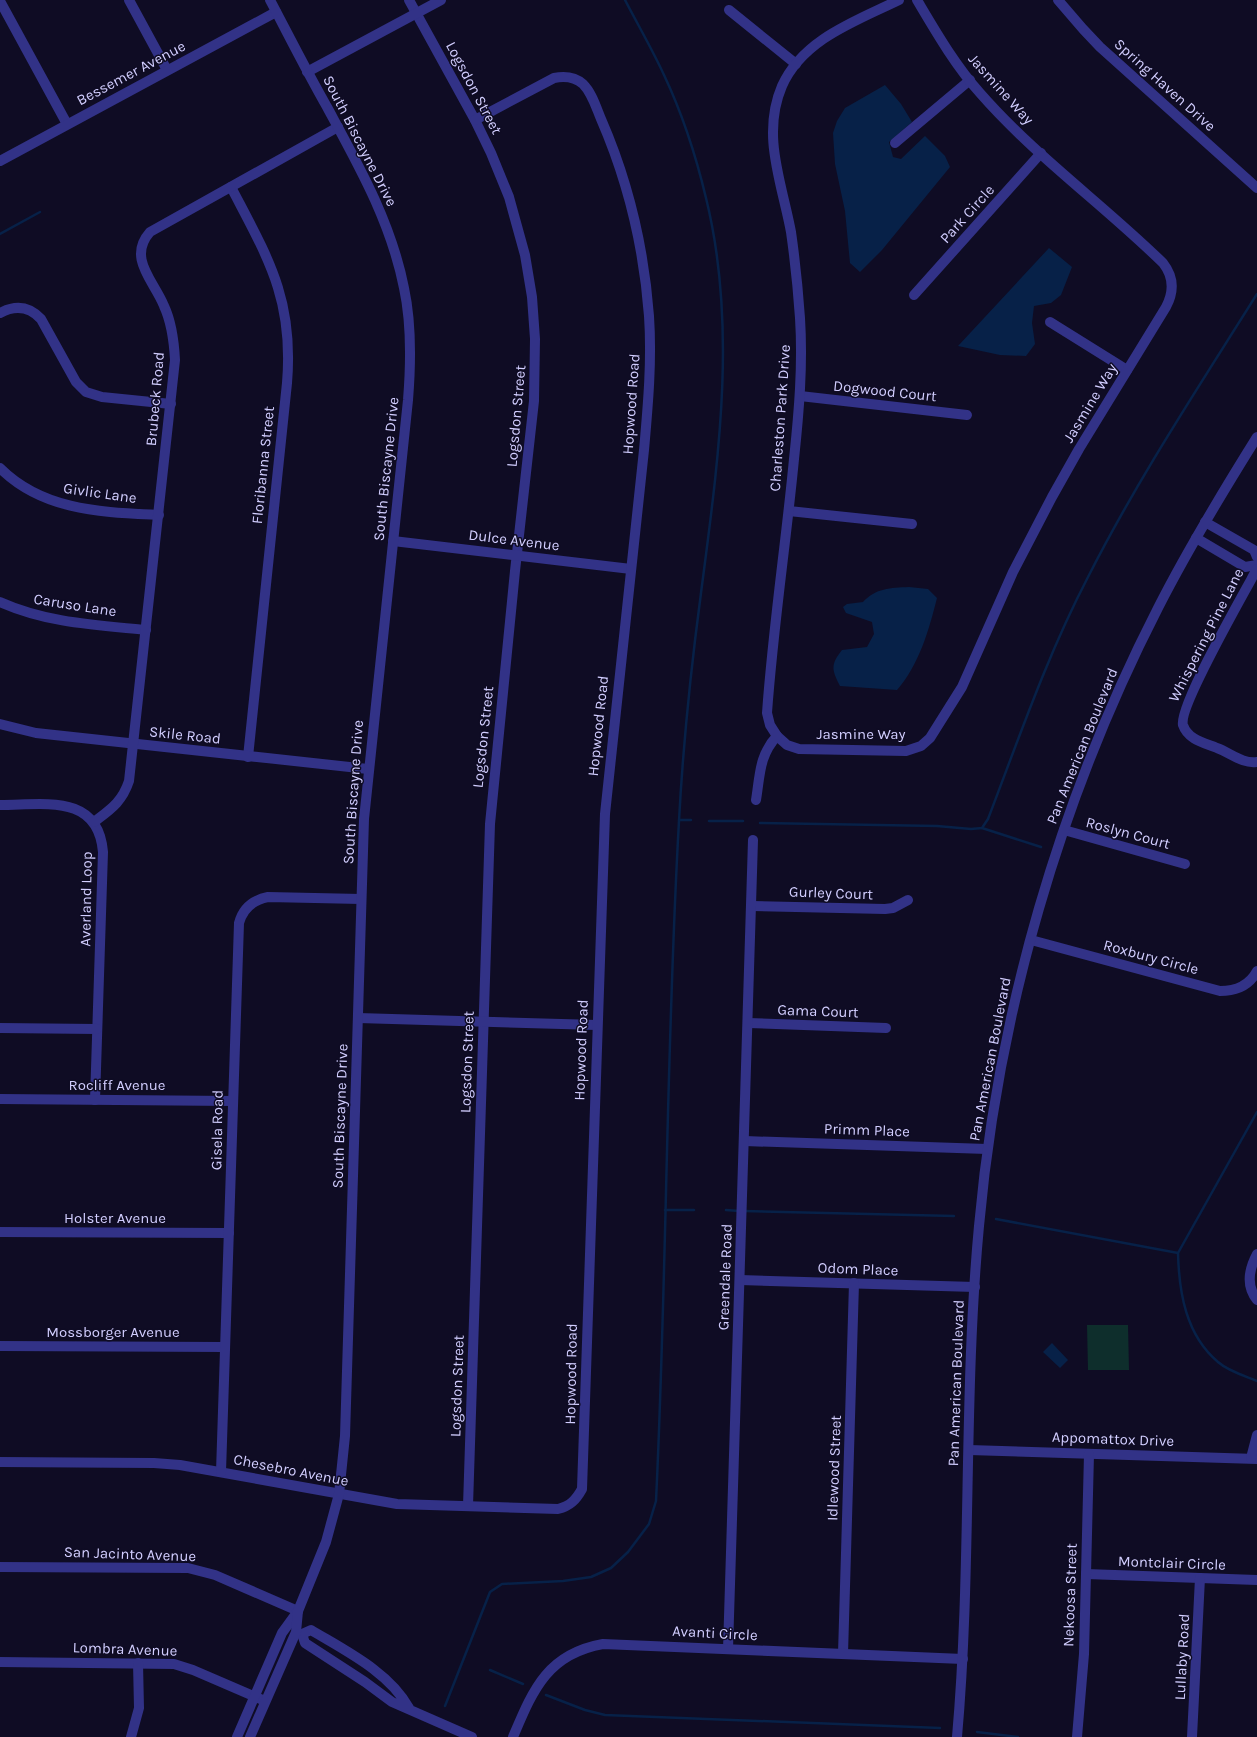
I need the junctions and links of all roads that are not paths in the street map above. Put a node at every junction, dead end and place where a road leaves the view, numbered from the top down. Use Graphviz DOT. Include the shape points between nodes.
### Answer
graph roads {
  1 [pos="129,0"];
  2 [pos="270,0"];
  3 [pos="410,0"];
  4 [pos="441,0"];
  5 [pos="899,0"];
  6 [pos="917,0"];
  7 [pos="1058,0"];
  8 [pos="0,1"];
  9 [pos="729,10"];
  10 [pos="276,12"];
  11 [pos="417,13"];
  12 [pos="796,64"];
  13 [pos="167,70"];
  14 [pos="307,72"];
  15 [pos="970,80"];
  16 [pos="475,120"];
  17 [pos="67,124"];
  18 [pos="338,128"];
  19 [pos="895,143"];
  20 [pos="1041,153"];
  21 [pos="0,161"];
  22 [pos="231,187"];
  23 [pos="1257,188"];
  24 [pos="914,295"];
  25 [pos="0,313"];
  26 [pos="1050,322"];
  27 [pos="1127,370"];
  28 [pos="800,396"];
  29 [pos="171,404"];
  30 [pos="967,415"];
  31 [pos="1257,437"];
  32 [pos="0,468"];
  33 [pos="789,511"];
  34 [pos="159,515"];
  35 [pos="1205,522"];
  36 [pos="912,524"];
  37 [pos="1196,538"];
  38 [pos="393,541"];
  39 [pos="517,556"];
  40 [pos="1257,557"];
  41 [pos="1257,565"];
  42 [pos="631,569"];
  43 [pos="1257,569"];
  44 [pos="0,602"];
  45 [pos="146,630"];
  46 [pos="0,724"];
  47 [pos="777,736"];
  48 [pos="134,744"];
  49 [pos="248,757"];
  50 [pos="1257,762"];
  51 [pos="368,769"];
  52 [pos="756,800"];
  53 [pos="0,805"];
  54 [pos="94,822"];
  55 [pos="1064,830"];
  56 [pos="753,840"];
  57 [pos="1185,864"];
  58 [pos="362,899"];
  59 [pos="908,900"];
  60 [pos="752,906"];
  61 [pos="1031,940"];
  62 [pos="1257,971"];
  63 [pos="358,1018"];
  64 [pos="483,1023"];
  65 [pos="748,1023"];
  66 [pos="597,1025"];
  67 [pos="0,1028"];
  68 [pos="886,1028"];
  69 [pos="97,1029"];
  70 [pos="0,1099"];
  71 [pos="95,1100"];
  72 [pos="233,1101"];
  73 [pos="745,1142"];
  74 [pos="988,1149"];
  75 [pos="0,1232"];
  76 [pos="229,1233"];
  77 [pos="1257,1254"];
  78 [pos="740,1280"];
  79 [pos="854,1284"];
  80 [pos="975,1287"];
  81 [pos="1257,1300"];
  82 [pos="0,1346"];
  83 [pos="225,1348"];
  84 [pos="1257,1435"];
  85 [pos="969,1450"];
  86 [pos="1089,1454"];
  87 [pos="1254,1459"];
  88 [pos="0,1462"];
  89 [pos="221,1472"];
  90 [pos="339,1494"];
  91 [pos="574,1500"];
  92 [pos="468,1506"];
  93 [pos="0,1567"];
  94 [pos="1086,1574"];
  95 [pos="1200,1578"];
  96 [pos="1257,1580"];
  97 [pos="298,1612"];
  98 [pos="286,1627"];
  99 [pos="299,1633"];
  100 [pos="728,1649"];
  101 [pos="843,1654"];
  102 [pos="963,1659"];
  103 [pos="0,1662"];
  104 [pos="138,1663"];
  105 [pos="255,1697"];
  106 [pos="265,1701"];
  107 [pos="409,1708"];
  108 [pos="131,1737"];
  109 [pos="237,1737"];
  110 [pos="250,1737"];
  111 [pos="472,1737"];
  112 [pos="513,1737"];
  113 [pos="957,1737"];
  114 [pos="1077,1737"];
  115 [pos="1192,1737"];
  1 -- 13 [label="street"];
  2 -- 10 [label="street, South Biscayne Drive"];
  3 -- 11 [label="street, Logsdon Street"];
  4 -- 11 [label="street"];
  5 -- 12 [label="street, Charleston Park Drive" via="826,37"];
  6 -- 15 [label="street, Jasmine Way" via="944,45"];
  7 -- 23 [label="street, Spring Haven Drive" via="1100,47"];
  8 -- 17 [label="street"];
  9 -- 12 [label="street"];
  10 -- 13 [label="street, Bessemer Avenue"];
  10 -- 14 [label="street, South Biscayne Drive"];
  11 -- 14 [label="street"];
  11 -- 16 [label="street, Logsdon Street"];
  12 -- 28 [label="street, Charleston Park Drive" via="778,97 772,135 796,272 801,344"];
  13 -- 17 [label="street, Bessemer Avenue"];
  14 -- 18 [label="street, South Biscayne Drive"];
  15 -- 19 [label="street"];
  15 -- 20 [label="street, Jasmine Way" via="1007,121"];
  16 -- 39 [label="street, Logsdon Street" via="513,210 532,297 536,339 534,400"];
  16 -- 42 [label="street, Hopwood Road" via="554,78 568,77 582,83 589,92 612,147 634,220 641,255 650,337 649,394"];
  17 -- 21 [label="street, Bessemer Avenue"];
  18 -- 22 [label="street, Brubeck Road"];
  18 -- 38 [label="street, South Biscayne Drive" via="387,226 400,270 408,315 410,378"];
  20 -- 24 [label="street, Park Circle"];
  20 -- 27 [label="street, Jasmine Way" via="1160,260 1170,275 1170,300"];
  22 -- 29 [label="street, Brubeck Road" via="150,232 142,244 141,260 164,305 172,332 175,360"];
  22 -- 49 [label="street, Floribanna Street" via="276,279 285,313 289,350"];
  25 -- 29 [label="street" via="14,307 36,314 76,382 91,395"];
  26 -- 27 [label="street"];
  27 -- 47 [label="street, Jasmine Way" via="1052,497 1010,579 962,687 927,741 906,751 805,749 787,745"];
  28 -- 30 [label="street, Dogwood Court"];
  28 -- 33 [label="street, Charleston Park Drive"];
  29 -- 34 [label="street, Brubeck Road"];
  31 -- 35 [label="street, Pan American Boulevard"];
  32 -- 34 [label="street, Givlic Lane" via="27,490 58,504"];
  33 -- 36 [label="street"];
  33 -- 47 [label="street, Charleston Park Drive" via="767,712 770,725"];
  34 -- 45 [label="street, Brubeck Road"];
  35 -- 37 [label="street, Pan American Boulevard"];
  35 -- 40 [label="street" via="1254,550"];
  37 -- 41 [label="street" via="1246,567"];
  37 -- 55 [label="street, Pan American Boulevard" via="1158,608 1119,689"];
  38 -- 39 [label="street, Dulce Avenue"];
  38 -- 51 [label="street, South Biscayne Drive"];
  39 -- 42 [label="street, Dulce Avenue"];
  39 -- 64 [label="street, Logsdon Street" via="490,824"];
  42 -- 66 [label="street, Hopwood Road" via="604,814"];
  43 -- 50 [label="street, Whispering Pine Lane" via="1199,680 1182,720 1185,730 1200,742 1246,762"];
  44 -- 45 [label="street, Caruso Lane" via="47,619"];
  45 -- 48 [label="street, Brubeck Road"];
  46 -- 48 [label="street, Skile Road" via="36,733"];
  47 -- 52 [label="street" via="763,755"];
  48 -- 49 [label="street, Skile Road"];
  48 -- 54 [label="street, Brubeck Road" via="129,781 122,797"];
  49 -- 51 [label="street, Skile Road"];
  51 -- 58 [label="street, South Biscayne Drive"];
  53 -- 54 [label="street" via="69,807 84,813"];
  54 -- 69 [label="street, Averland Loop" via="100,834 103,852"];
  55 -- 57 [label="street, Roslyn Court"];
  55 -- 61 [label="street, Pan American Boulevard"];
  56 -- 60 [label="street"];
  58 -- 63 [label="street, South Biscayne Drive"];
  58 -- 72 [label="street, Gisela Road" via="268,897 254,901 243,913 238,928"];
  59 -- 60 [label="street, Gurley Court" via="893,908 881,909"];
  60 -- 65 [label="street, Greendale Road"];
  61 -- 62 [label="street, Roxbury Circle" via="1220,991 1244,985"];
  61 -- 74 [label="street, Pan American Boulevard" via="1012,1015"];
  63 -- 64 [label="street"];
  63 -- 90 [label="street, South Biscayne Drive" via="345,1436"];
  64 -- 66 [label="street"];
  64 -- 92 [label="street, Logsdon Street"];
  65 -- 68 [label="street, Gama Court"];
  65 -- 73 [label="street, Greendale Road"];
  66 -- 91 [label="street, Hopwood Road" via="583,1483"];
  67 -- 69 [label="street"];
  69 -- 71 [label="street, Averland Loop"];
  70 -- 71 [label="street, Rocliff Avenue"];
  71 -- 72 [label="street, Rocliff Avenue"];
  72 -- 76 [label="street, Gisela Road"];
  73 -- 74 [label="street, Primm Place"];
  73 -- 78 [label="street, Greendale Road"];
  74 -- 80 [label="street, Pan American Boulevard" via="978,1227"];
  75 -- 76 [label="street, Holster Avenue"];
  76 -- 83 [label="street, Gisela Road"];
  77 -- 81 [label="street" via="1249,1280"];
  78 -- 79 [label="street, Odom Place"];
  78 -- 100 [label="street, Greendale Road"];
  79 -- 80 [label="street, Odom Place"];
  79 -- 101 [label="street, Idlewood Street"];
  80 -- 85 [label="street, Pan American Boulevard"];
  82 -- 83 [label="street, Mossborger Avenue"];
  83 -- 89 [label="street, Gisela Road"];
  84 -- 87 [label="street"];
  85 -- 86 [label="street, Appomattox Drive"];
  85 -- 102 [label="street, Pan American Boulevard"];
  86 -- 87 [label="street, Appomattox Drive"];
  86 -- 94 [label="street, Nekoosa Street"];
  88 -- 89 [label="street, Chesebro Avenue" via="154,1463"];
  89 -- 90 [label="street, Chesebro Avenue"];
  90 -- 92 [label="street, Chesebro Avenue" via="397,1504"];
  90 -- 97 [label="street, South Biscayne Drive" via="324,1548"];
  91 -- 92 [label="street, Chesebro Avenue" via="564,1507 554,1509"];
  93 -- 97 [label="street, San Jacinto Avenue" via="188,1568 215,1575"];
  94 -- 95 [label="street, Montclair Circle"];
  94 -- 114 [label="street, Nekoosa Street" via="1084,1654"];
  95 -- 96 [label="street, Montclair Circle"];
  95 -- 115 [label="street, Lullaby Road"];
  97 -- 98 [label="street, South Biscayne Drive"];
  97 -- 99 [label="street, South Biscayne Drive"];
  98 -- 99 [label="street"];
  98 -- 105 [label="street, South Biscayne Drive"];
  99 -- 106 [label="street, South Biscayne Drive"];
  99 -- 107 [label="street" via="305,1643 392,1702"];
  99 -- 107 [label="street" via="312,1630 356,1657 384,1679 404,1699"];
  100 -- 101 [label="street, Avanti Circle"];
  100 -- 112 [label="street, Avanti Circle" via="616,1644 578,1651 559,1661 542,1677 530,1696"];
  101 -- 102 [label="street, Avanti Circle"];
  102 -- 113 [label="street, Pan American Boulevard"];
  103 -- 104 [label="street, Lombra Avenue"];
  104 -- 105 [label="street, Lombra Avenue" via="181,1666"];
  104 -- 108 [label="street" via="139,1708"];
  105 -- 106 [label="street, Lombra Avenue"];
  105 -- 109 [label="street, South Biscayne Drive"];
  106 -- 110 [label="street, South Biscayne Drive"];
  107 -- 111 [label="street"];
}
